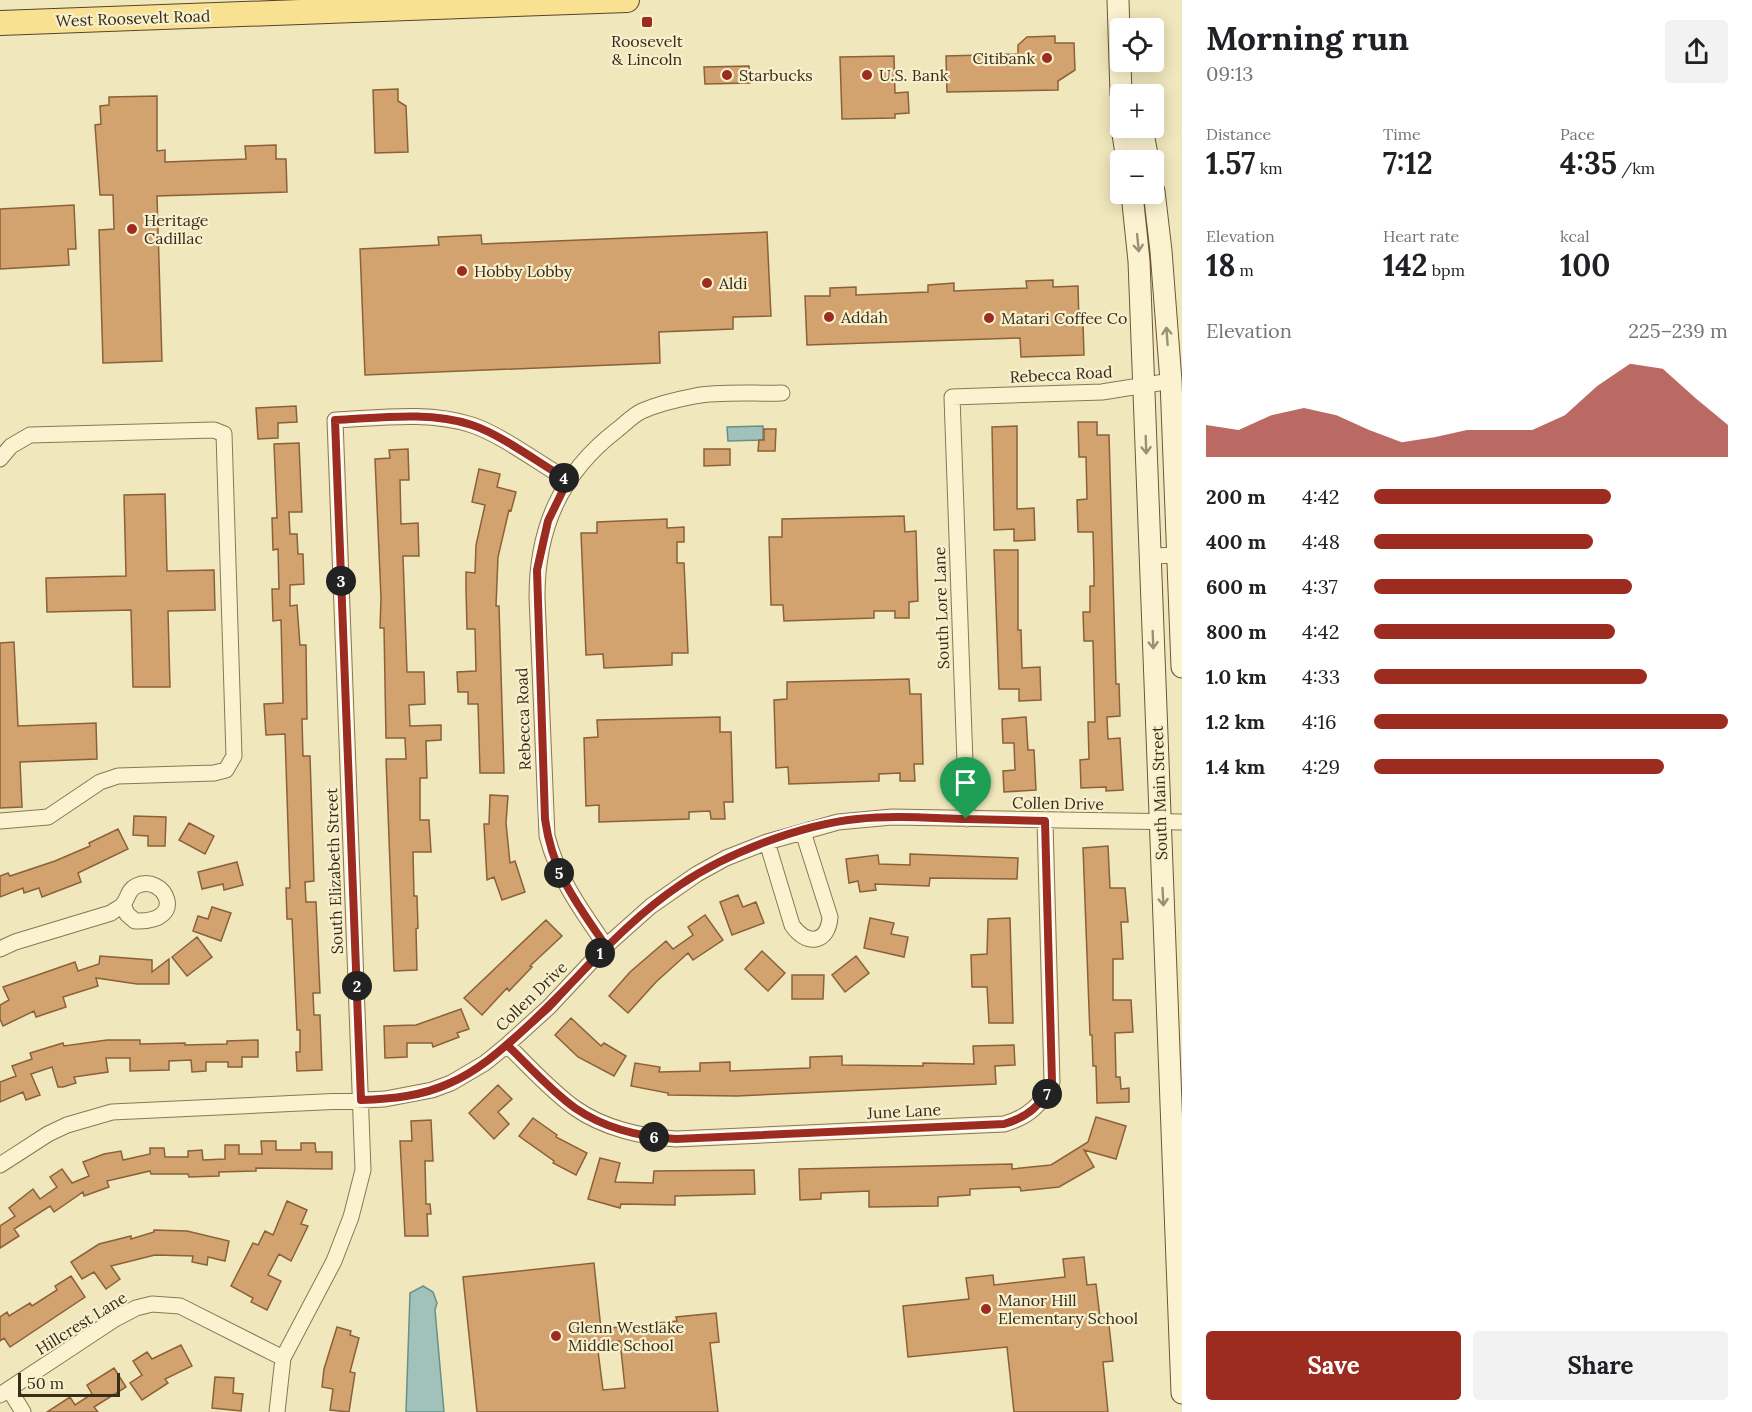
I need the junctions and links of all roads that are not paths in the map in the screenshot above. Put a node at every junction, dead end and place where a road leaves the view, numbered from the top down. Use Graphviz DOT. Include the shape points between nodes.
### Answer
graph roads {
  1 [pos="627,0"];
  2 [pos="1118,0"];
  3 [pos="1119,18"];
  4 [pos="0,23"];
  5 [pos="1133,204"];
  6 [pos="1156,204"];
  7 [pos="1171,381"];
  8 [pos="1143,386"];
  9 [pos="783,393"];
  10 [pos="952,397"];
  11 [pos="0,459"];
  12 [pos="568,480"];
  13 [pos="1180,555"];
  14 [pos="1150,556"];
  15 [pos="1182,668"];
  16 [pos="966,819"];
  17 [pos="0,821"];
  18 [pos="1045,821"];
  19 [pos="1172,823"];
  20 [pos="803,832"];
  21 [pos="767,842"];
  22 [pos="123,904"];
  23 [pos="606,946"];
  24 [pos="0,949"];
  25 [pos="507,1045"];
  26 [pos="1176,1088"];
  27 [pos="361,1100"];
  28 [pos="0,1165"];
  29 [pos="1181,1355"];
  30 [pos="283,1358"];
  31 [pos="4,1392"];
  32 [pos="1182,1393"];
  33 [pos="23,1412"];
  34 [pos="277,1412"];
  1 -- 4 [label="main road, West Roosevelt Road"];
  2 -- 3 [label="street"];
  5 -- 8 [label="street, South Main Street, one-way"];
  7 -- 6 [label="street, one-way"];
  7 -- 8 [label="street, Rebecca Road"];
  7 -- 13 [label="street"];
  8 -- 10 [label="street, Rebecca Road" via="1102,392"];
  8 -- 14 [label="street, South Main Street, one-way"];
  9 -- 12 [label="street, Rebecca Road" via="696,395 641,411 604,440"];
  10 -- 16 [label="street, South Lore Lane"];
  11 -- 17 [label="street" via="11,446 30,435 214,430 224,434 234,756 226,770 214,773 118,776 100,782 48,817"];
  12 -- 23 [label="street, Rebecca Road" via="548,521 537,570 545,819 559,872"];
  12 -- 27 [label="street, South Elizabeth Street" via="473,425 402,417 335,420"];
  13 -- 14 [label="street"];
  13 -- 15 [label="street"];
  14 -- 19 [label="street, South Main Street, one-way"];
  16 -- 18 [label="street, Collen Drive"];
  16 -- 20 [label="street, Collen Drive" via="858,819"];
  18 -- 19 [label="street, Collen Drive"];
  18 -- 25 [label="street, June Lane" via="1052,1082 1047,1095 1022,1119 1004,1124 658,1138 615,1127 575,1108"];
  19 -- 26 [label="street, South Main Street, one-way"];
  20 -- 21 [label="street, Collen Drive"];
  20 -- 21 [label="street" via="830,917 825,934 817,939 798,934 792,925"];
  21 -- 23 [label="street, Collen Drive" via="726,858 678,886"];
  22 -- 24 [label="street" via="111,913"];
  23 -- 25 [label="street, Collen Drive"];
  25 -- 27 [label="street, Collen Drive" via="452,1083 410,1095"];
  26 -- 29 [label="street, South Main Street"];
  27 -- 28 [label="street, Collen Drive" via="112,1112 48,1134"];
  27 -- 30 [label="street, South Elizabeth Street" via="363,1170 351,1217 334,1262"];
  29 -- 32 [label="street, South Main Street"];
  30 -- 31 [label="street, Hillcrest Lane" via="180,1306 152,1304 115,1319"];
  30 -- 34 [label="street, South Elizabeth Street"];
  31 -- 33 [label="street"];
}
